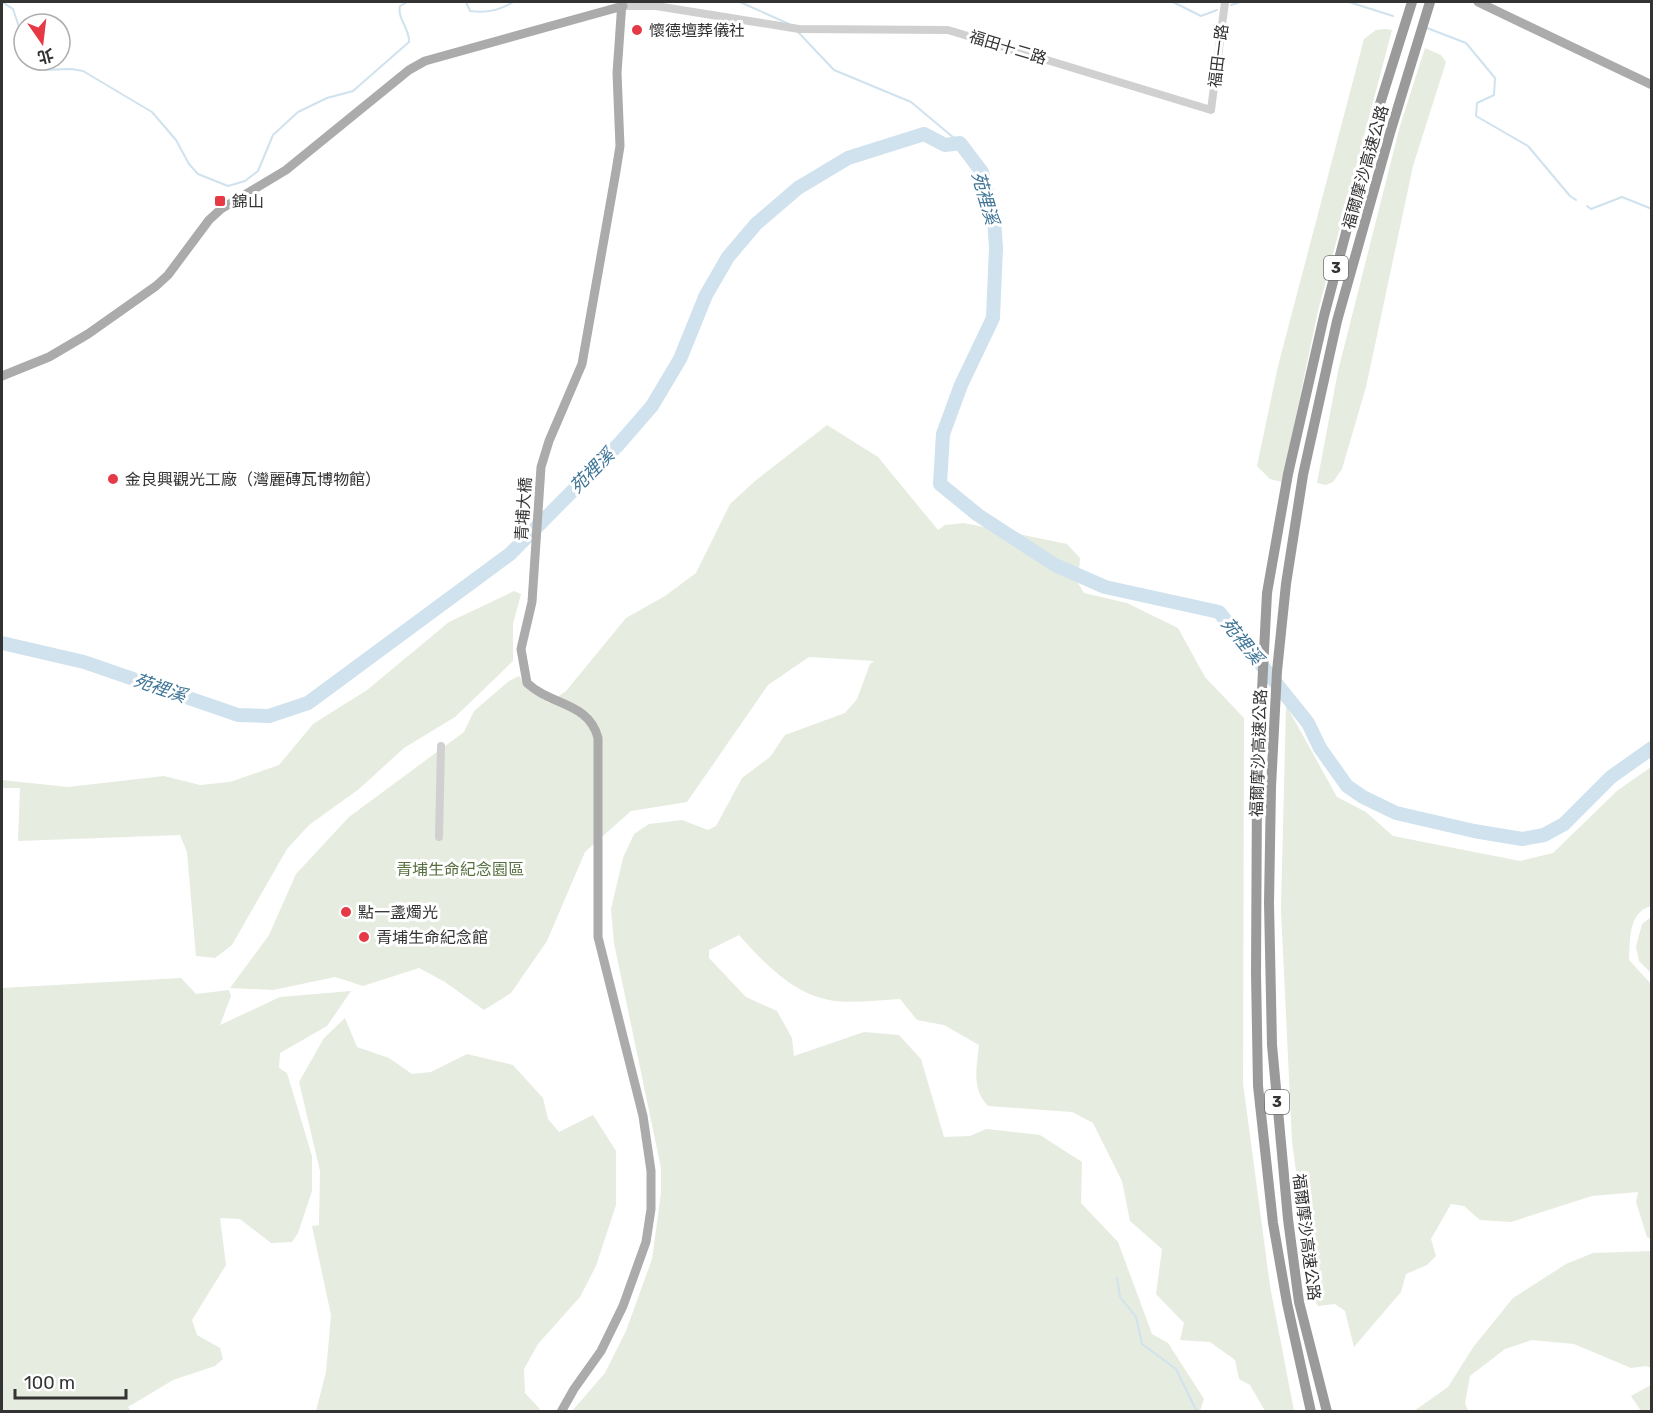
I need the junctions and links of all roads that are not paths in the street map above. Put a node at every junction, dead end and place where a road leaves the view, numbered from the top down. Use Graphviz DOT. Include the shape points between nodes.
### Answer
graph roads {
  1 [pos="1225,2"];
  2 [pos="1412,2"];
  3 [pos="1430,2"];
  4 [pos="1478,2"];
  5 [pos="622,4"];
  6 [pos="1652,85"];
  7 [pos="1211,110"];
  8 [pos="2,376"];
  9 [pos="441,746"];
  10 [pos="439,837"];
  11 [pos="561,1412"];
  12 [pos="1311,1412"];
  13 [pos="1327,1412"];
  1 -- 7 [label="street, 福田一路"];
  2 -- 12 [label="highway, 福爾摩沙高速公路 / 3" via="1379,107 1324,316 1288,474 1267,593 1257,787 1258,1086 1273,1223"];
  3 -- 13 [label="highway, 福爾摩沙高速公路 / 3" via="1337,321 1303,475 1278,660 1269,903 1272,1045 1299,1302"];
  4 -- 6 [label="main road"];
  5 -- 7 [label="street, 福田十二路" via="798,29 948,30"];
  5 -- 8 [label="main road" via="425,61 409,70 286,170 221,209 168,274 148,292 49,357"];
  5 -- 11 [label="main road, 青埔大橋" via="617,73 620,146 582,364 541,467 532,602 521,649 527,683 543,695 579,710 596,728 598,937 643,1116 651,1171 651,1209 646,1242 623,1306 601,1351"];
  9 -- 10 [label="street"];
}
